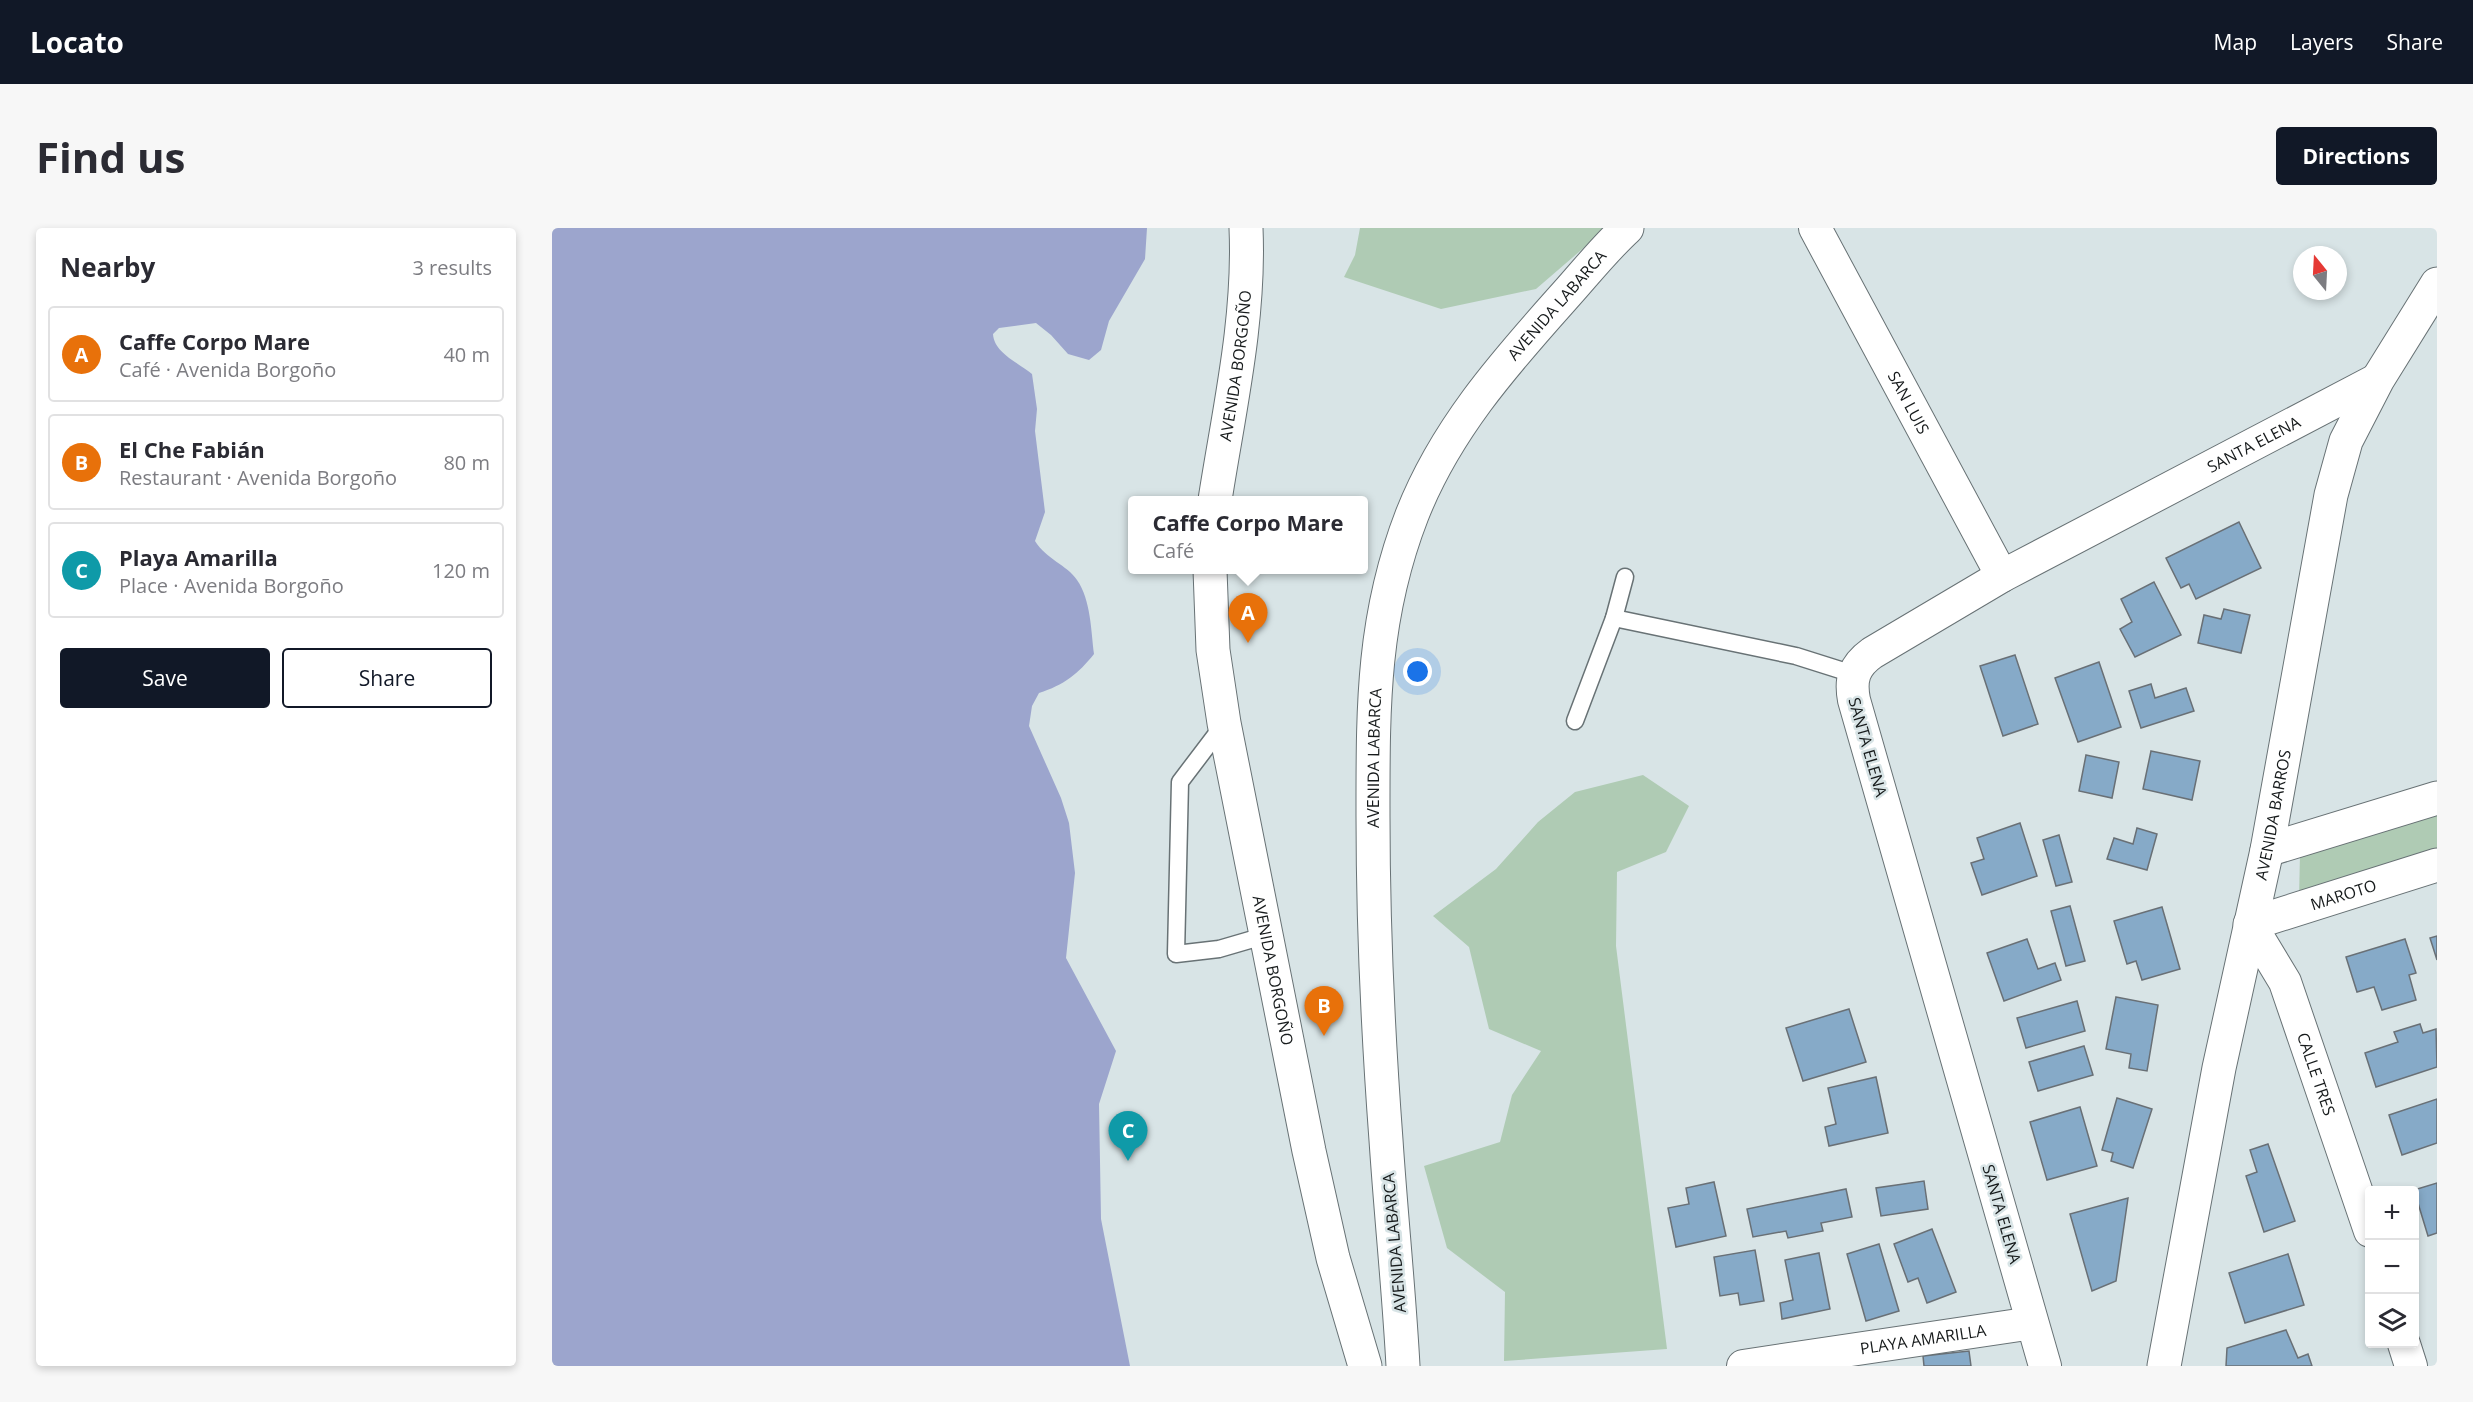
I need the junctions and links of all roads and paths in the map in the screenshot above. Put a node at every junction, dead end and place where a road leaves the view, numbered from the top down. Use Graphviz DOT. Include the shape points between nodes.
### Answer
graph roads {
  1 [pos="1246,228"];
  2 [pos="1627,228"];
  3 [pos="1815,228"];
  4 [pos="2433,297"];
  5 [pos="2378,379"];
  6 [pos="1216,496"];
  7 [pos="1210,574"];
  8 [pos="2002,576"];
  9 [pos="1625,577"];
  10 [pos="1614,618"];
  11 [pos="1853,674"];
  12 [pos="1575,721"];
  13 [pos="1224,723"];
  14 [pos="2437,798"];
  15 [pos="2267,850"];
  16 [pos="2437,865"];
  17 [pos="2250,924"];
  18 [pos="1267,935"];
  19 [pos="2365,1216"];
  20 [pos="2032,1323"];
  21 [pos="2405,1348"];
  22 [pos="1365,1366"];
  23 [pos="1403,1366"];
  24 [pos="1743,1366"];
  25 [pos="2044,1366"];
  26 [pos="2164,1366"];
  27 [pos="2411,1366"];
  1 -- 6 [label="street, AVENIDA BORGOÑO" via="1244,315"];
  2 -- 23 [label="street, AVENIDA LABARCA" via="1493,377 1462,420 1413,514 1382,615 1373,694 1373,883"];
  3 -- 8 [label="street, SAN LUIS"];
  4 -- 5 [label="street, AVENIDA BARROS"];
  5 -- 8 [label="street, SANTA ELENA"];
  5 -- 15 [label="street, AVENIDA BARROS" via="2346,441 2331,495"];
  7 -- 13 [label="street, AVENIDA BORGOÑO" via="1213,650"];
  8 -- 11 [label="street, SANTA ELENA" via="1872,653 1859,662"];
  9 -- 10 [label="lane"];
  10 -- 11 [label="lane" via="1796,656"];
  10 -- 12 [label="lane"];
  11 -- 20 [label="street, SANTA ELENA" via="1854,700"];
  13 -- 18 [label="street, AVENIDA BORGOÑO"];
  13 -- 18 [label="lane" via="1180,782 1176,954 1219,949"];
  14 -- 15 [label="street"];
  15 -- 17 [label="street, AVENIDA BARROS"];
  16 -- 17 [label="street, MAROTO"];
  17 -- 19 [label="street, CALLE TRES" via="2285,982"];
  17 -- 26 [label="street, AVENIDA BARROS"];
  18 -- 22 [label="street, AVENIDA BORGOÑO" via="1333,1257"];
  20 -- 24 [label="street, PLAYA AMARILLA"];
  20 -- 25 [label="street, SANTA ELENA"];
  21 -- 27 [label="street"];
}
